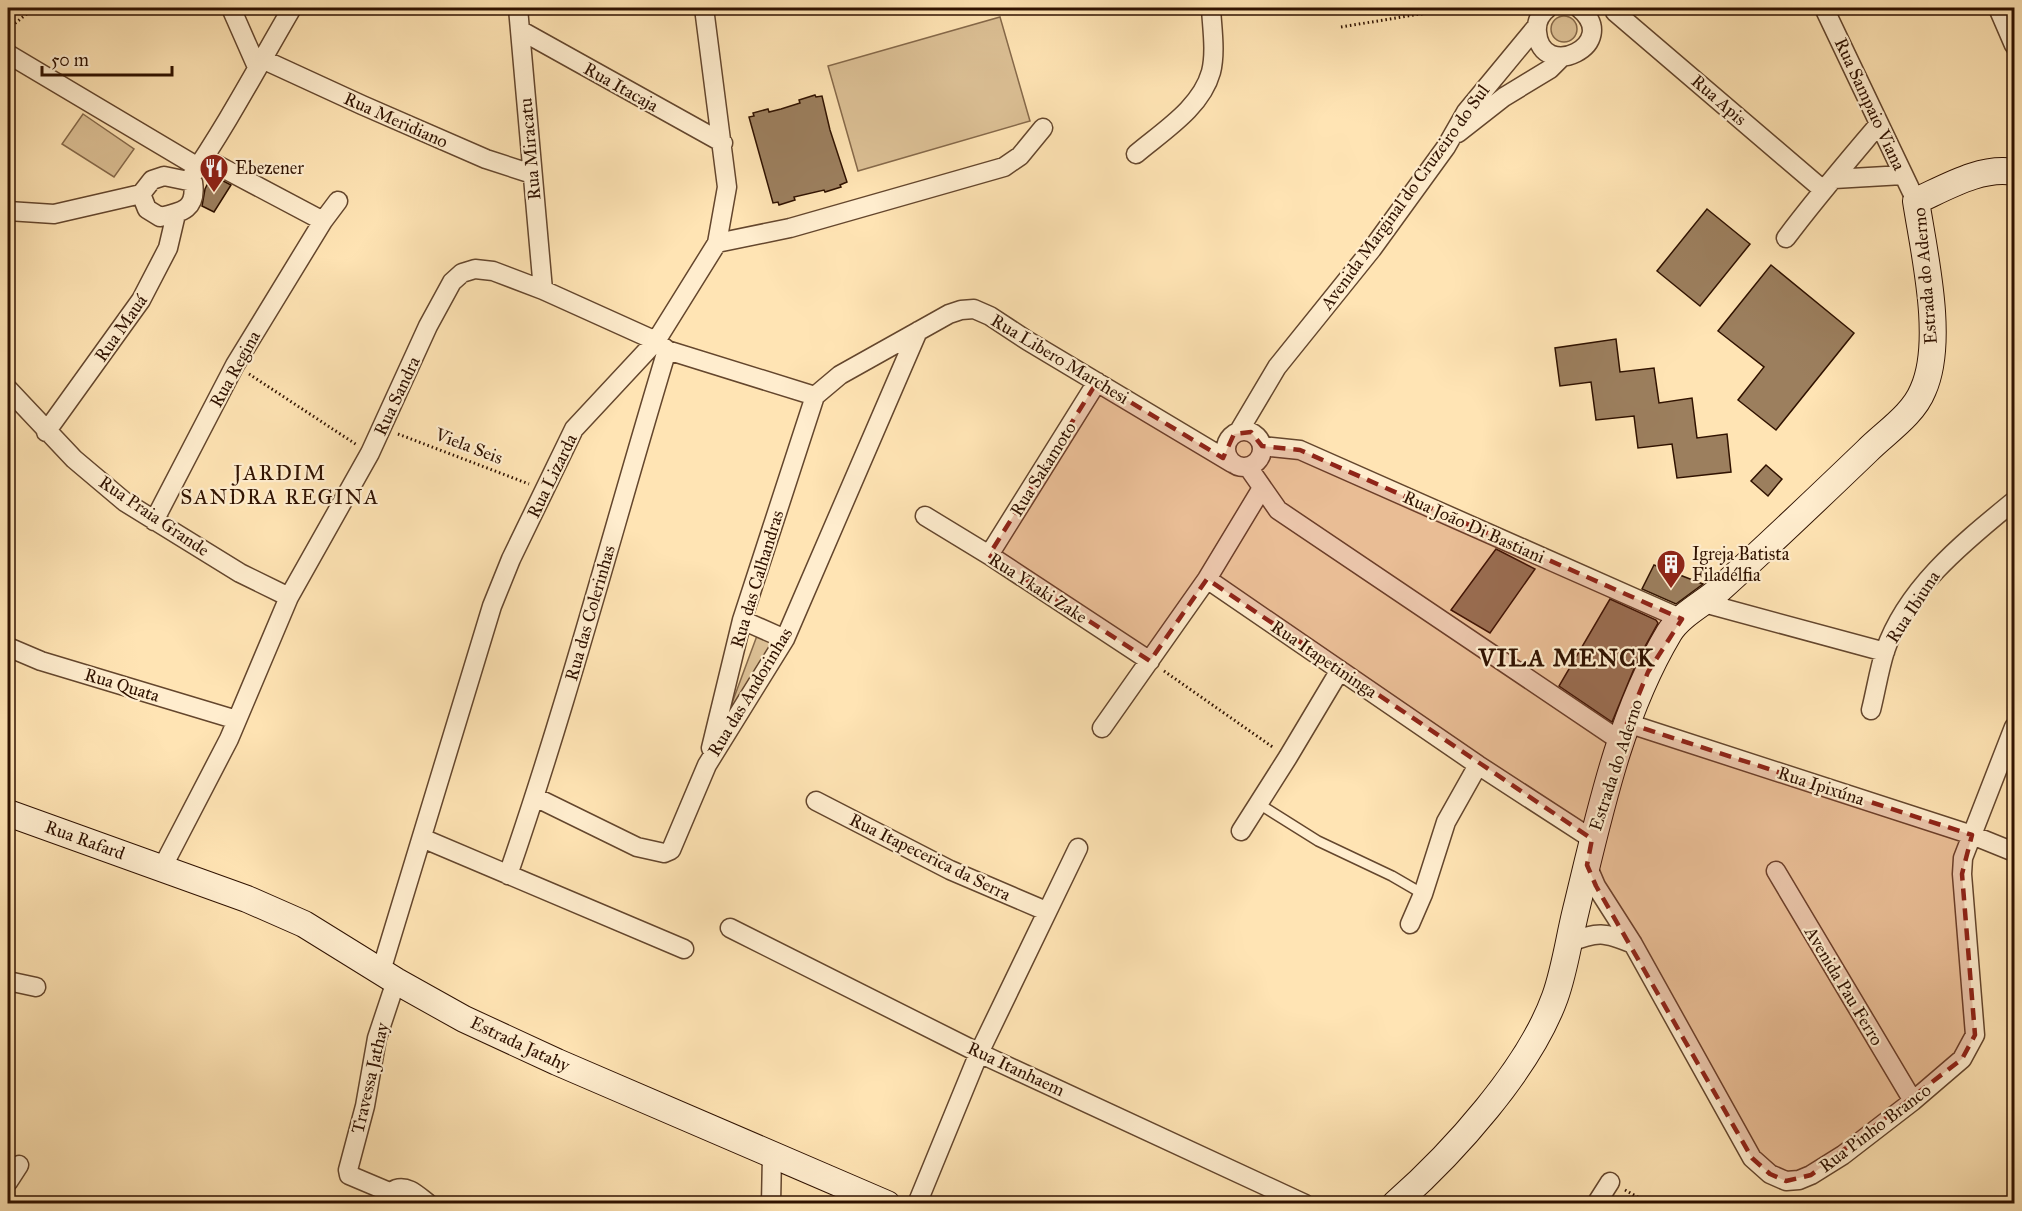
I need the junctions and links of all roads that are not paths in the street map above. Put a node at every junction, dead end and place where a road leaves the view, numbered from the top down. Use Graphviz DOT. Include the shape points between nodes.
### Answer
graph roads {
  1 [pos="231,8"];
  2 [pos="292,8"];
  3 [pos="518,8"];
  4 [pos="704,8"];
  5 [pos="1211,8"];
  6 [pos="1548,8"];
  7 [pos="1579,8"];
  8 [pos="1824,8"];
  9 [pos="1998,8"];
  10 [pos="1617,10"];
  11 [pos="1536,19"];
  12 [pos="520,30"];
  13 [pos="1591,33"];
  14 [pos="2014,45"];
  15 [pos="8,54"];
  16 [pos="1562,57"];
  17 [pos="259,63"];
  18 [pos="1879,124"];
  19 [pos="1043,128"];
  20 [pos="1452,138"];
  21 [pos="723,143"];
  22 [pos="1136,154"];
  23 [pos="197,169"];
  24 [pos="2014,172"];
  25 [pos="532,174"];
  26 [pos="1903,175"];
  27 [pos="1828,184"];
  28 [pos="141,194"];
  29 [pos="338,201"];
  30 [pos="1916,201"];
  31 [pos="8,211"];
  32 [pos="177,214"];
  33 [pos="323,220"];
  34 [pos="1786,238"];
  35 [pos="717,243"];
  36 [pos="543,290"];
  37 [pos="918,331"];
  38 [pos="661,345"];
  39 [pos="1097,382"];
  40 [pos="8,389"];
  41 [pos="816,396"];
  42 [pos="1239,431"];
  43 [pos="46,432"];
  44 [pos="1262,446"];
  45 [pos="1240,465"];
  46 [pos="1262,488"];
  47 [pos="2014,501"];
  48 [pos="925,516"];
  49 [pos="154,521"];
  50 [pos="989,555"];
  51 [pos="1208,579"];
  52 [pos="289,597"];
  53 [pos="1704,603"];
  54 [pos="1682,619"];
  55 [pos="742,620"];
  56 [pos="785,639"];
  57 [pos="8,647"];
  58 [pos="1885,652"];
  59 [pos="1150,661"];
  60 [pos="1340,670"];
  61 [pos="1871,710"];
  62 [pos="237,720"];
  63 [pos="2014,727"];
  64 [pos="1102,728"];
  65 [pos="1624,732"];
  66 [pos="707,765"];
  67 [pos="1478,765"];
  68 [pos="535,797"];
  69 [pos="816,801"];
  70 [pos="1259,804"];
  71 [pos="8,813"];
  72 [pos="1242,831"];
  73 [pos="1972,835"];
  74 [pos="422,838"];
  75 [pos="1593,839"];
  76 [pos="1078,848"];
  77 [pos="2014,852"];
  78 [pos="1587,865"];
  79 [pos="162,868"];
  80 [pos="1776,871"];
  81 [pos="508,875"];
  82 [pos="1423,894"];
  83 [pos="1046,911"];
  84 [pos="1410,924"];
  85 [pos="730,928"];
  86 [pos="1568,943"];
  87 [pos="1634,944"];
  88 [pos="684,948"];
  89 [pos="388,976"];
  90 [pos="8,981"];
  91 [pos="36,987"];
  92 [pos="979,1053"];
  93 [pos="1913,1101"];
  94 [pos="772,1155"];
  95 [pos="20,1165"];
  96 [pos="8,1182"];
  97 [pos="1610,1182"];
  98 [pos="391,1199"];
  99 [pos="429,1203"];
  100 [pos="771,1203"];
  101 [pos="887,1203"];
  102 [pos="917,1203"];
  103 [pos="1305,1203"];
  104 [pos="1395,1203"];
  105 [pos="1596,1203"];
  1 -- 17 [label="street"];
  2 -- 17 [label="street"];
  3 -- 12 [label="street, Rua Miracatu"];
  4 -- 21 [label="street, Rua Lizarda"];
  5 -- 22 [label="street" via="1211,72 1200,95"];
  6 -- 11 [label="street, Avenida Marginal do Cruzeiro do Sul"];
  7 -- 13 [label="street" via="1591,23"];
  8 -- 18 [label="street, Rua Sampaio Viana"];
  9 -- 14 [label="street"];
  10 -- 13 [label="street"];
  10 -- 27 [label="street, Rua Apis"];
  11 -- 16 [label="street" via="1537,35 1545,50"];
  11 -- 20 [label="street, Avenida Marginal do Cruzeiro do Sul" via="1466,112"];
  12 -- 21 [label="street, Rua Itacaja"];
  12 -- 25 [label="street, Rua Miracatu"];
  13 -- 16 [label="street" via="1585,48"];
  15 -- 23 [label="street"];
  16 -- 20 [label="street"];
  17 -- 23 [label="street"];
  17 -- 25 [label="street, Rua Meridiano" via="486,159"];
  18 -- 26 [label="street, Rua Sampaio Viana"];
  18 -- 27 [label="street"];
  19 -- 35 [label="street" via="1020,156 1004,167 790,228"];
  20 -- 42 [label="street, Avenida Marginal do Cruzeiro do Sul" via="1372,249 1277,367"];
  21 -- 35 [label="street, Rua Lizarda" via="727,187"];
  23 -- 28 [label="street" via="152,180"];
  23 -- 32 [label="street" via="194,195 189,206"];
  23 -- 33 [label="street"];
  24 -- 30 [label="main road, Estrada do Aderno" via="1978,174"];
  25 -- 36 [label="street, Rua Miracatu"];
  26 -- 27 [label="street"];
  26 -- 30 [label="street, Rua Sampaio Viana"];
  27 -- 34 [label="street"];
  28 -- 31 [label="street" via="54,214"];
  28 -- 32 [label="street" via="147,209 160,217"];
  29 -- 33 [label="street, Rua Regina"];
  30 -- 53 [label="main road, Estrada do Aderno" via="1932,322 1924,389 1889,431"];
  32 -- 43 [label="street, Rua Mauá" via="168,248 141,300"];
  33 -- 49 [label="street, Rua Regina" via="235,365"];
  35 -- 38 [label="street, Rua Lizarda"];
  36 -- 38 [label="street, Rua Sandra"];
  36 -- 52 [label="street, Rua Sandra" via="493,271 475,269 452,282 370,453"];
  37 -- 39 [label="street, Rua Libero Marchesi" via="949,314 974,309"];
  37 -- 41 [label="street, Rua Libero Marchesi" via="840,375"];
  37 -- 56 [label="street, Rua das Andorinhas"];
  38 -- 41 [label="street"];
  38 -- 68 [label="street, Rua das Colerinhas" via="591,614"];
  38 -- 74 [label="street, Rua Lizarda" via="574,429 492,606"];
  39 -- 45 [label="street, Rua Libero Marchesi"];
  39 -- 50 [label="street, Rua Sakamoto"];
  40 -- 43 [label="street, Rua Praia Grande"];
  41 -- 55 [label="street, Rua das Calhandras"];
  42 -- 44 [label="street" via="1251,432"];
  42 -- 45 [label="street" via="1230,437 1225,448"];
  43 -- 49 [label="street, Rua Praia Grande" via="108,488"];
  44 -- 45 [label="street" via="1261,457 1253,465"];
  44 -- 54 [label="street, Rua João Di Bastiani" via="1300,450"];
  45 -- 46 [label="street, Rua Libero Marchesi"];
  46 -- 51 [label="street"];
  46 -- 65 [label="street, Rua Libero Marchesi" via="1278,510"];
  47 -- 58 [label="street, Rua Ibiuna" via="1934,572 1894,631"];
  48 -- 50 [label="street, Rua Ykaki Zake"];
  49 -- 52 [label="street, Rua Praia Grande" via="240,573"];
  50 -- 59 [label="street, Rua Ykaki Zake"];
  51 -- 59 [label="street"];
  51 -- 60 [label="street, Rua Itapetininga"];
  52 -- 62 [label="street, Rua Sandra"];
  53 -- 54 [label="main road, Estrada do Aderno"];
  53 -- 58 [label="street"];
  54 -- 65 [label="main road, Estrada do Aderno" via="1671,629 1648,672"];
  55 -- 56 [label="street"];
  55 -- 66 [label="street, Rua das Calhandras"];
  56 -- 66 [label="street, Rua das Andorinhas"];
  57 -- 62 [label="street, Rua Quata" via="41,661"];
  58 -- 61 [label="street, Rua Ibiuna"];
  59 -- 64 [label="street"];
  60 -- 67 [label="street, Rua Itapetininga"];
  60 -- 70 [label="street"];
  62 -- 79 [label="street, Rua Sandra"];
  63 -- 73 [label="street, Rua Pinho Branco"];
  65 -- 73 [label="street, Rua Ipixúna"];
  65 -- 75 [label="main road, Estrada do Aderno"];
  66 -- 68 [label="street, Rua das Andorinhas" via="676,841 664,853 637,847"];
  67 -- 75 [label="street, Rua Itapetininga"];
  67 -- 82 [label="street" via="1446,822"];
  68 -- 81 [label="street, Rua das Colerinhas"];
  69 -- 83 [label="street, Rua Itapecerica da Serra" via="950,870"];
  70 -- 72 [label="street"];
  70 -- 82 [label="lane" via="1318,841"];
  71 -- 79 [label="main road, Rua Rafard"];
  73 -- 77 [label="street, Rua Ipixúna"];
  73 -- 93 [label="street, Rua Pinho Branco" via="1963,858 1962,874 1975,1035 1962,1059"];
  74 -- 81 [label="street"];
  74 -- 89 [label="street, Rua Lizarda"];
  75 -- 78 [label="main road, Estrada do Aderno"];
  76 -- 83 [label="street"];
  78 -- 86 [label="main road, Estrada do Aderno"];
  78 -- 87 [label="street, Rua Pinho Branco" via="1596,886"];
  79 -- 89 [label="main road, Estrada Jatahy" via="304,924"];
  80 -- 93 [label="street, Avenida Pau Ferro"];
  81 -- 88 [label="street"];
  82 -- 84 [label="street"];
  83 -- 92 [label="street"];
  85 -- 92 [label="street, Rua Itanhaem"];
  86 -- 87 [label="street" via="1585,936 1609,934"];
  86 -- 104 [label="main road, Estrada do Aderno" via="1556,995 1545,1021 1500,1093"];
  87 -- 93 [label="street, Rua Pinho Branco" via="1752,1158 1770,1174 1786,1181 1811,1176"];
  89 -- 94 [label="main road, Estrada Jatahy" via="547,1057"];
  89 -- 98 [label="street, Travessa Jathay" via="348,1170 349,1175"];
  90 -- 91 [label="street"];
  92 -- 102 [label="street"];
  92 -- 103 [label="street, Rua Itanhaem"];
  94 -- 100 [label="street"];
  94 -- 101 [label="main road, Estrada Jatahy"];
  95 -- 96 [label="street"];
  97 -- 105 [label="street"];
  98 -- 99 [label="street" via="399,1188 406,1188"];
}
